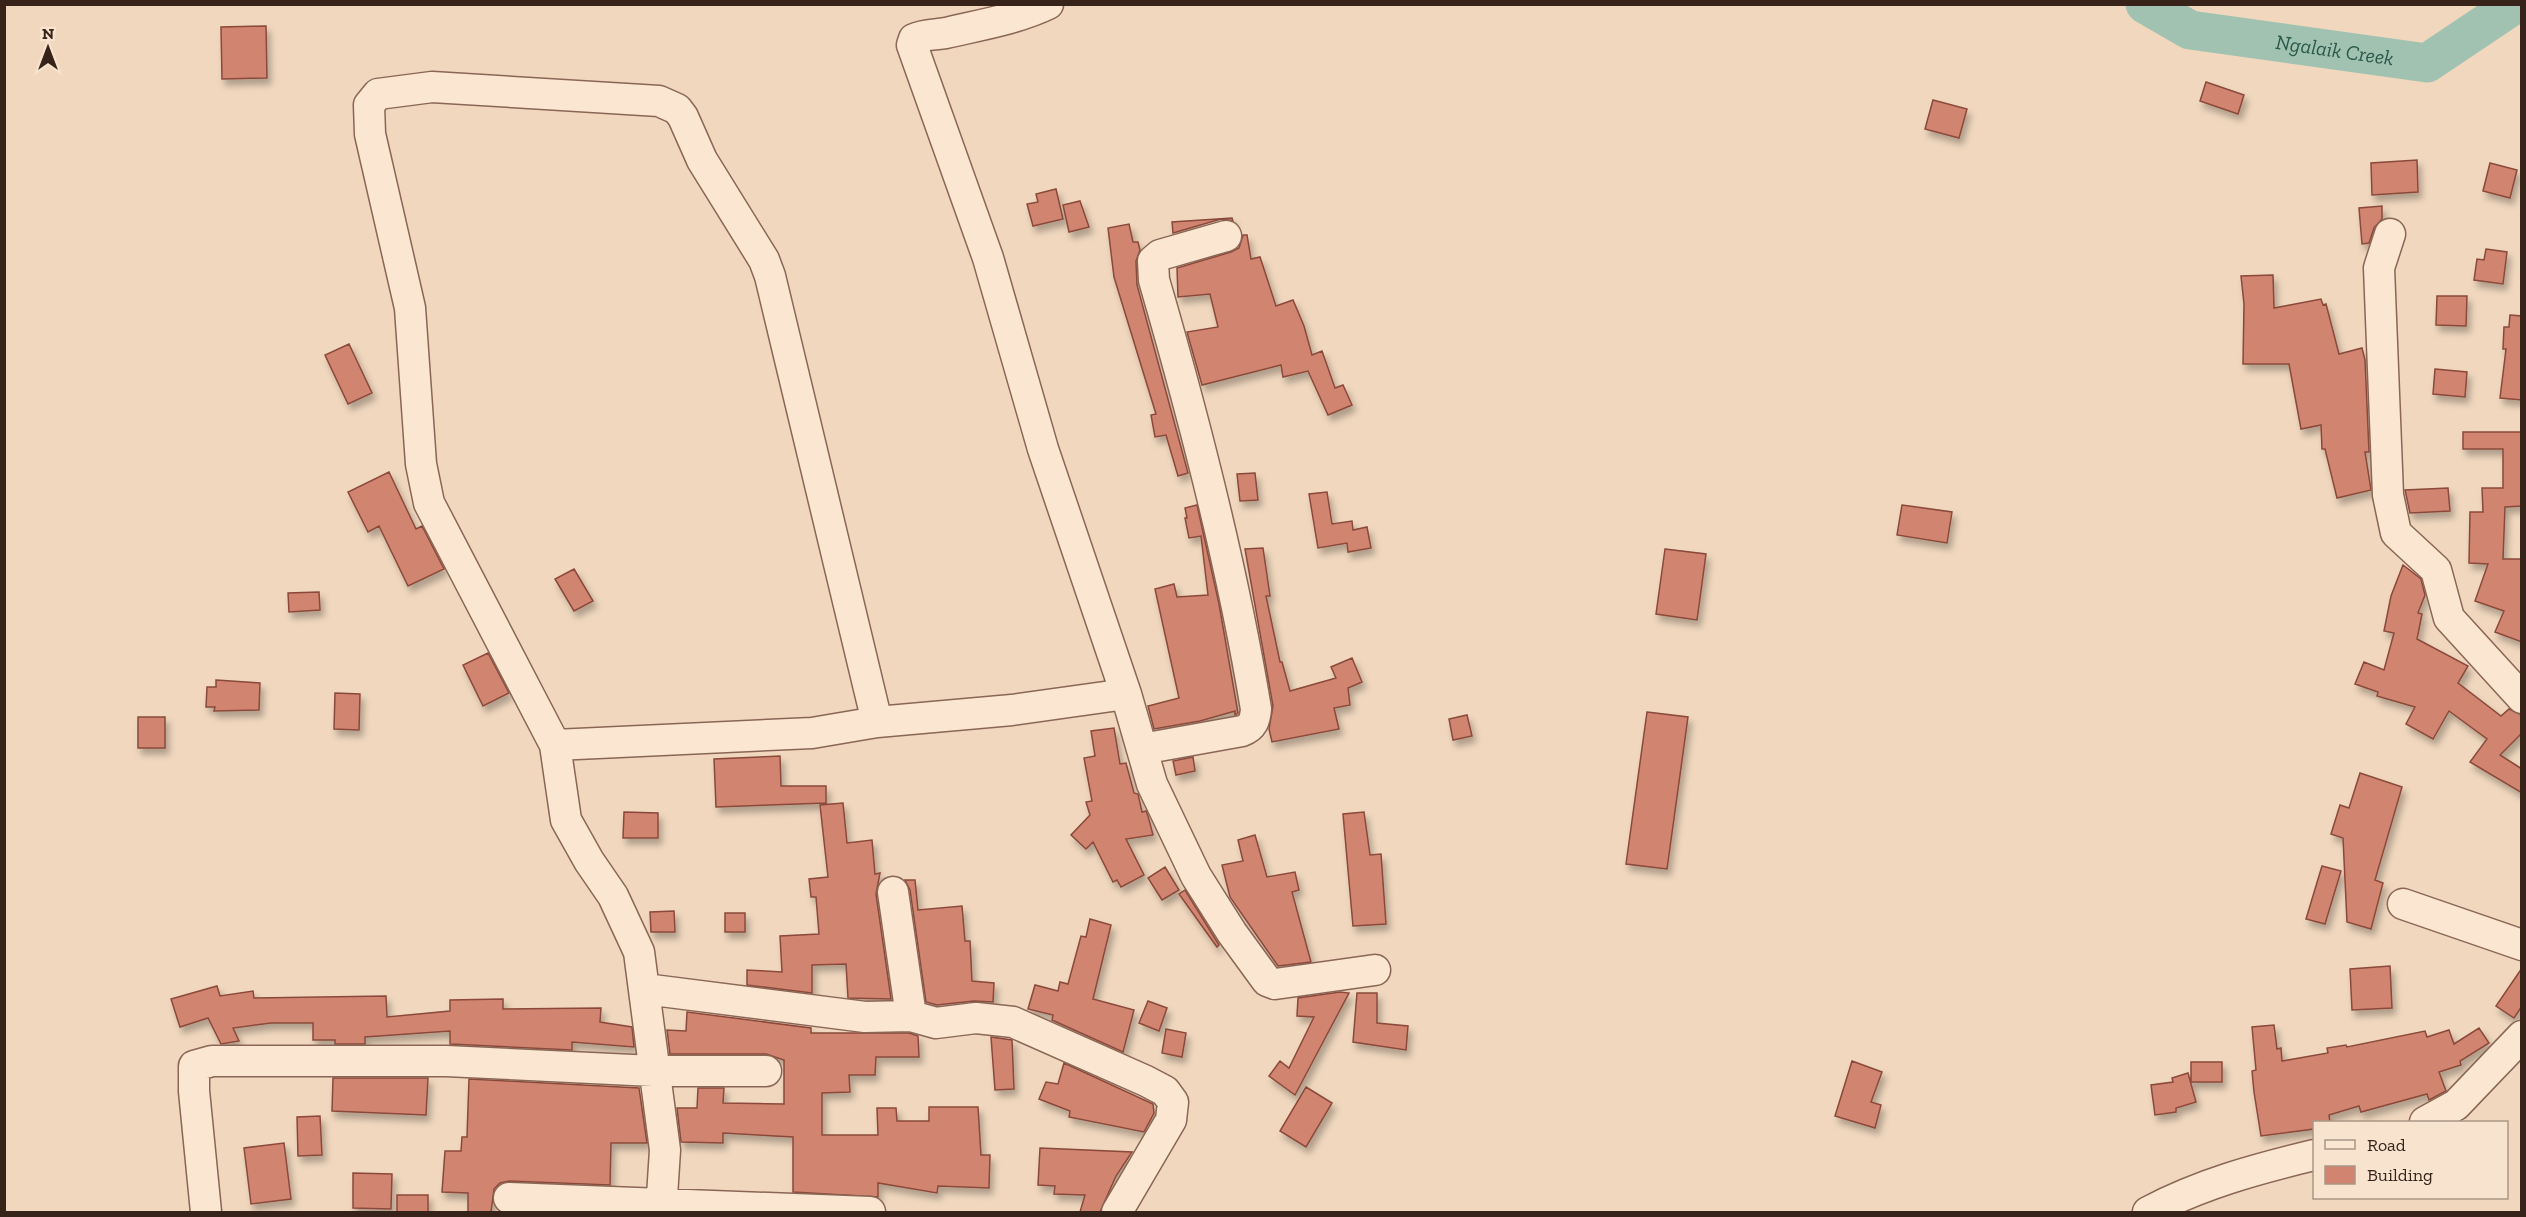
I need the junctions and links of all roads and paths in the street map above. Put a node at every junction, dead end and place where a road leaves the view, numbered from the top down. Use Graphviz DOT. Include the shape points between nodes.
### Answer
graph roads {
  1 [pos="1048,4"];
  2 [pos="2390,234"];
  3 [pos="1226,236"];
  4 [pos="1126,693"];
  5 [pos="2522,698"];
  6 [pos="877,722"];
  7 [pos="555,745"];
  8 [pos="1142,750"];
  9 [pos="893,892"];
  10 [pos="2403,904"];
  11 [pos="2522,945"];
  12 [pos="1375,970"];
  13 [pos="645,989"];
  14 [pos="911,1016"];
  15 [pos="2522,1036"];
  16 [pos="654,1071"];
  17 [pos="766,1071"];
  18 [pos="2427,1121"];
  19 [pos="2313,1155"];
  20 [pos="509,1198"];
  21 [pos="661,1208"];
  22 [pos="206,1212"];
  23 [pos="870,1212"];
  24 [pos="1117,1212"];
  25 [pos="2148,1212"];
  1 -- 4 [label="street" via="1002,19 920,36 912,45 988,258 1043,449"];
  2 -- 5 [label="street" via="2379,268 2392,519 2405,543 2436,570 2449,618"];
  3 -- 8 [label="street" via="1160,255 1153,261 1154,280 1188,397 1233,585 1255,720 1242,731"];
  4 -- 6 [label="street" via="1012,710"];
  4 -- 8 [label="street"];
  6 -- 7 [label="street" via="812,733"];
  6 -- 7 [label="street" via="770,276 702,160 683,117 659,101 432,87 378,94 369,105 370,134 410,308 421,464 429,503"];
  7 -- 13 [label="street" via="566,820 617,906 639,952"];
  8 -- 12 [label="street" via="1152,784 1196,876 1267,981 1275,984"];
  9 -- 14 [label="street"];
  10 -- 11 [label="street"];
  13 -- 14 [label="street" via="865,1017"];
  13 -- 16 [label="street"];
  14 -- 24 [label="street" via="936,1023 975,1018 1013,1022 1165,1091 1173,1102 1171,1120"];
  15 -- 18 [label="street" via="2456,1105"];
  16 -- 17 [label="street"];
  16 -- 21 [label="street" via="664,1150"];
  16 -- 22 [label="street" via="446,1061 199,1063 194,1066 194,1091"];
  19 -- 25 [label="street" via="2230,1176"];
  20 -- 21 [label="street"];
  21 -- 23 [label="street"];
}
